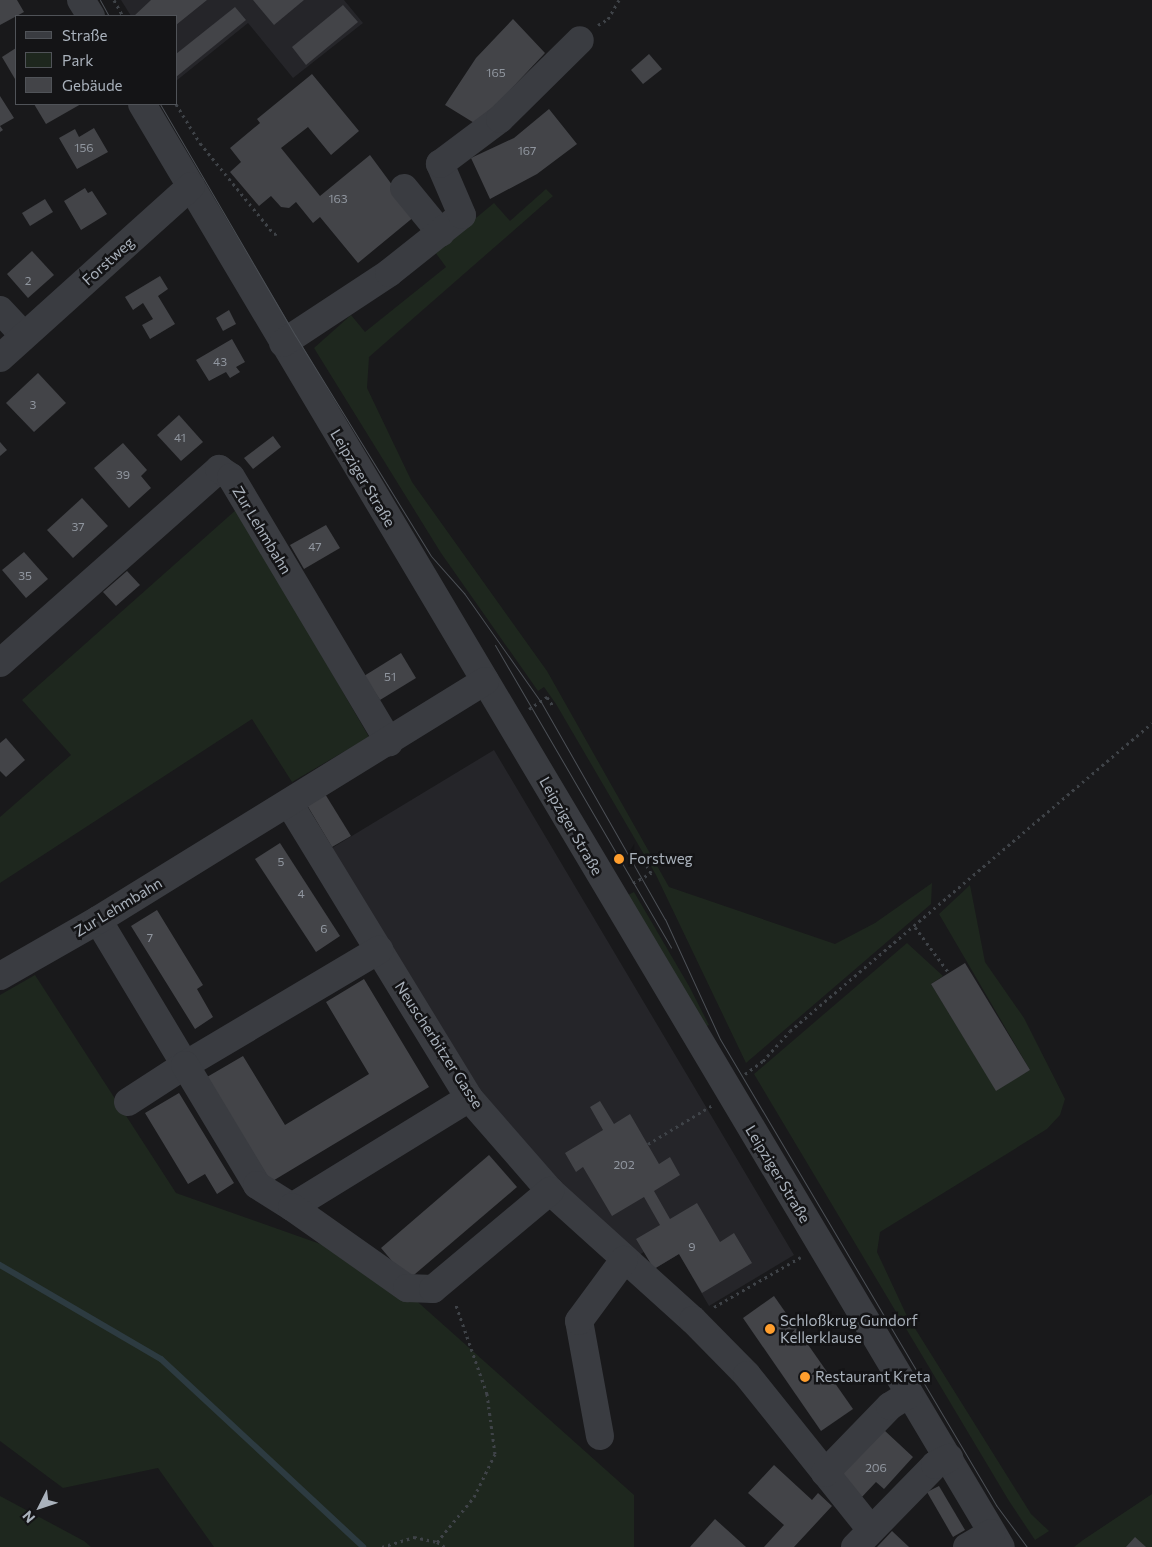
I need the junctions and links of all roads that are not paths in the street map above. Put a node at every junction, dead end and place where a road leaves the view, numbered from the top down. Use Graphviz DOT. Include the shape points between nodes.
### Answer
graph roads {
  1 [pos="82,0"];
  2 [pos="90,15"];
  3 [pos="580,40"];
  4 [pos="143,105"];
  5 [pos="191,186"];
  6 [pos="404,188"];
  7 [pos="440,233"];
  8 [pos="0,310"];
  9 [pos="24,336"];
  10 [pos="283,343"];
  11 [pos="0,358"];
  12 [pos="0,663"];
  13 [pos="485,681"];
  14 [pos="389,742"];
  15 [pos="289,804"];
  16 [pos="98,920"];
  17 [pos="379,950"];
  18 [pos="0,976"];
  19 [pos="185,1065"];
  20 [pos="469,1098"];
  21 [pos="128,1102"];
  22 [pos="550,1191"];
  23 [pos="292,1207"];
  24 [pos="624,1260"];
  25 [pos="909,1394"];
  26 [pos="600,1436"];
  27 [pos="949,1458"];
  28 [pos="825,1473"];
  29 [pos="863,1538"];
  30 [pos="996,1540"];
  31 [pos="967,1547"];
  1 -- 2 [label="street"];
  3 -- 7 [label="street" via="500,119 440,164 462,215"];
  4 -- 5 [label="street, Leipziger Straße"];
  5 -- 9 [label="street, Forstweg"];
  5 -- 10 [label="street, Leipziger Straße"];
  6 -- 7 [label="street"];
  7 -- 10 [label="street" via="389,273"];
  8 -- 9 [label="street"];
  9 -- 11 [label="street, Forstweg"];
  10 -- 13 [label="street, Leipziger Straße"];
  12 -- 14 [label="street, Zur Lehmbahn" via="219,470 231,477"];
  13 -- 14 [label="street, Zur Lehmbahn" via="427,722"];
  13 -- 25 [label="street, Leipziger Straße"];
  14 -- 15 [label="street, Zur Lehmbahn"];
  15 -- 16 [label="street, Zur Lehmbahn"];
  15 -- 17 [label="street, Neuscherbitzer Gasse"];
  16 -- 18 [label="street, Zur Lehmbahn"];
  16 -- 19 [label="street"];
  17 -- 19 [label="street"];
  17 -- 20 [label="street, Neuscherbitzer Gasse"];
  19 -- 21 [label="street"];
  19 -- 23 [label="street" via="257,1185"];
  20 -- 22 [label="street, Neuscherbitzer Gasse"];
  20 -- 23 [label="street"];
  22 -- 23 [label="street" via="433,1289 407,1288"];
  22 -- 24 [label="street, Neuscherbitzer Gasse"];
  24 -- 26 [label="street" via="579,1321"];
  24 -- 28 [label="street, Neuscherbitzer Gasse" via="693,1320 747,1375"];
  25 -- 27 [label="street, Leipziger Straße"];
  25 -- 28 [label="street" via="890,1406"];
  27 -- 29 [label="street" via="935,1465"];
  27 -- 30 [label="street, Leipziger Straße"];
  28 -- 29 [label="street, Neuscherbitzer Gasse"];
  30 -- 31 [label="street"];
}
